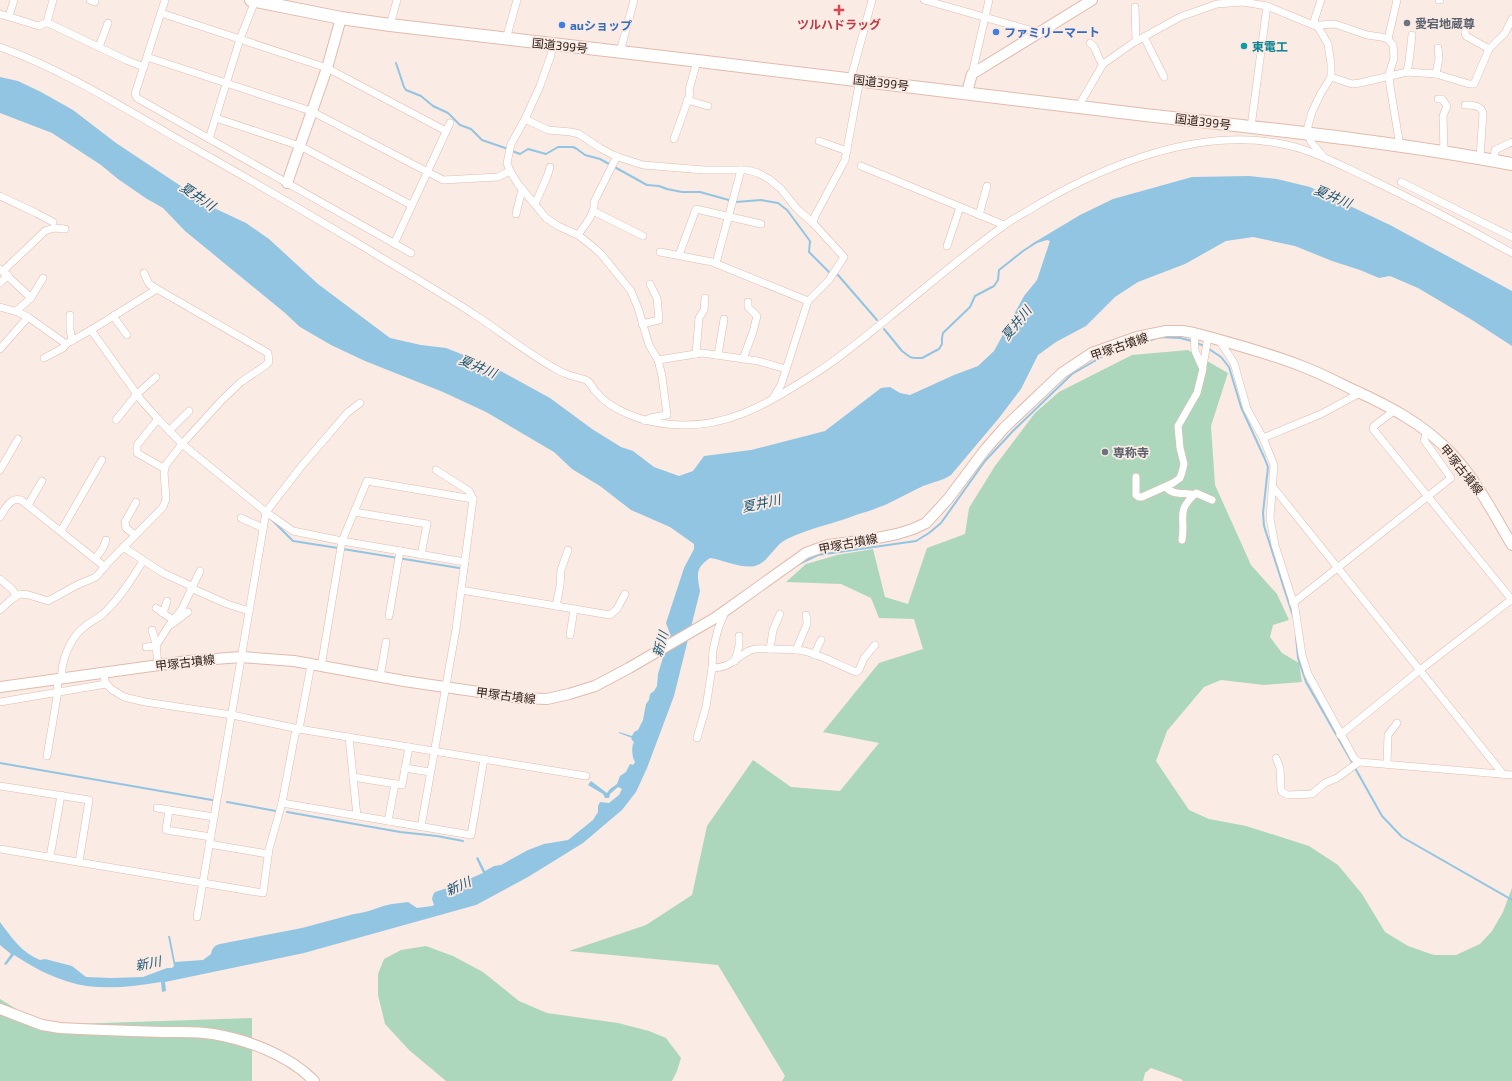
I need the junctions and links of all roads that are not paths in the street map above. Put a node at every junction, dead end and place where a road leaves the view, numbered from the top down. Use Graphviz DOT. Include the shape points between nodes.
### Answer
graph roads {
  1 [pos="14,0"];
  2 [pos="53,0"];
  3 [pos="165,0"];
  4 [pos="253,0"];
  5 [pos="397,0"];
  6 [pos="517,0"];
  7 [pos="634,0"];
  8 [pos="872,0"];
  9 [pos="924,0"];
  10 [pos="989,0"];
  11 [pos="1092,0"];
  12 [pos="1321,0"];
  13 [pos="1397,0"];
  14 [pos="277,3"];
  15 [pos="1267,6"];
  16 [pos="1135,7"];
  17 [pos="161,13"];
  18 [pos="0,14"];
  19 [pos="9,16"];
  20 [pos="985,16"];
  21 [pos="341,18"];
  22 [pos="1512,19"];
  23 [pos="1454,20"];
  24 [pos="47,22"];
  25 [pos="108,23"];
  26 [pos="390,25"];
  27 [pos="1318,27"];
  28 [pos="1510,28"];
  29 [pos="1040,33"];
  30 [pos="1412,35"];
  31 [pos="1144,37"];
  32 [pos="240,39"];
  33 [pos="506,39"];
  34 [pos="1388,39"];
  35 [pos="1136,41"];
  36 [pos="1090,43"];
  37 [pos="553,44"];
  38 [pos="0,46"];
  39 [pos="99,47"];
  40 [pos="1438,48"];
  41 [pos="1489,49"];
  42 [pos="620,52"];
  43 [pos="147,57"];
  44 [pos="697,61"];
  45 [pos="1103,64"];
  46 [pos="144,67"];
  47 [pos="327,68"];
  48 [pos="1406,72"];
  49 [pos="972,74"];
  50 [pos="1436,74"];
  51 [pos="1164,77"];
  52 [pos="1390,77"];
  53 [pos="1331,78"];
  54 [pos="855,79"];
  55 [pos="226,84"];
  56 [pos="967,92"];
  57 [pos="1438,99"];
  58 [pos="688,100"];
  59 [pos="1465,105"];
  60 [pos="708,106"];
  61 [pos="1080,108"];
  62 [pos="312,112"];
  63 [pos="216,118"];
  64 [pos="525,119"];
  65 [pos="450,123"];
  66 [pos="1251,127"];
  67 [pos="446,131"];
  68 [pos="1308,134"];
  69 [pos="209,139"];
  70 [pos="674,139"];
  71 [pos="819,141"];
  72 [pos="1512,142"];
  73 [pos="300,146"];
  74 [pos="1400,146"];
  75 [pos="847,151"];
  76 [pos="1444,152"];
  77 [pos="616,156"];
  78 [pos="1326,158"];
  79 [pos="1480,158"];
  80 [pos="1494,161"];
  81 [pos="1512,164"];
  82 [pos="861,166"];
  83 [pos="550,167"];
  84 [pos="741,170"];
  85 [pos="510,171"];
  86 [pos="427,172"];
  87 [pos="1401,182"];
  88 [pos="287,183"];
  89 [pos="987,186"];
  90 [pos="522,189"];
  91 [pos="0,196"];
  92 [pos="535,204"];
  93 [pos="412,205"];
  94 [pos="960,207"];
  95 [pos="593,211"];
  96 [pos="516,214"];
  97 [pos="979,215"];
  98 [pos="729,217"];
  99 [pos="53,222"];
  100 [pos="813,223"];
  101 [pos="760,224"];
  102 [pos="1004,225"];
  103 [pos="65,229"];
  104 [pos="1512,235"];
  105 [pos="578,236"];
  106 [pos="643,236"];
  107 [pos="394,244"];
  108 [pos="947,246"];
  109 [pos="660,252"];
  110 [pos="411,253"];
  111 [pos="1512,253"];
  112 [pos="680,255"];
  113 [pos="716,264"];
  114 [pos="3,271"];
  115 [pos="144,273"];
  116 [pos="43,278"];
  117 [pos="0,283"];
  118 [pos="650,284"];
  119 [pos="157,289"];
  120 [pos="31,298"];
  121 [pos="705,298"];
  122 [pos="808,301"];
  123 [pos="748,302"];
  124 [pos="0,307"];
  125 [pos="16,311"];
  126 [pos="70,316"];
  127 [pos="113,316"];
  128 [pos="28,317"];
  129 [pos="724,319"];
  130 [pos="642,324"];
  131 [pos="91,330"];
  132 [pos="127,335"];
  133 [pos="1194,336"];
  134 [pos="1207,339"];
  135 [pos="1219,340"];
  136 [pos="69,342"];
  137 [pos="0,349"];
  138 [pos="696,354"];
  139 [pos="718,355"];
  140 [pos="44,358"];
  141 [pos="743,358"];
  142 [pos="658,360"];
  143 [pos="1204,363"];
  144 [pos="786,369"];
  145 [pos="156,377"];
  146 [pos="1360,393"];
  147 [pos="137,394"];
  148 [pos="771,400"];
  149 [pos="360,404"];
  150 [pos="1395,410"];
  151 [pos="189,411"];
  152 [pos="158,419"];
  153 [pos="116,420"];
  154 [pos="645,421"];
  155 [pos="169,431"];
  156 [pos="1427,431"];
  157 [pos="1263,438"];
  158 [pos="18,439"];
  159 [pos="182,444"];
  160 [pos="102,460"];
  161 [pos="165,469"];
  162 [pos="0,470"];
  163 [pos="436,470"];
  164 [pos="1136,477"];
  165 [pos="42,481"];
  166 [pos="1166,487"];
  167 [pos="1273,487"];
  168 [pos="1194,495"];
  169 [pos="1429,496"];
  170 [pos="473,499"];
  171 [pos="1212,500"];
  172 [pos="136,502"];
  173 [pos="28,505"];
  174 [pos="266,512"];
  175 [pos="354,512"];
  176 [pos="0,517"];
  177 [pos="241,518"];
  178 [pos="263,528"];
  179 [pos="61,532"];
  180 [pos="135,535"];
  181 [pos="106,540"];
  182 [pos="1182,540"];
  183 [pos="342,541"];
  184 [pos="1512,545"];
  185 [pos="123,547"];
  186 [pos="568,550"];
  187 [pos="400,551"];
  188 [pos="421,554"];
  189 [pos="95,559"];
  190 [pos="143,561"];
  191 [pos="464,562"];
  192 [pos="105,567"];
  193 [pos="1338,568"];
  194 [pos="200,571"];
  195 [pos="0,579"];
  196 [pos="191,588"];
  197 [pos="461,590"];
  198 [pos="625,594"];
  199 [pos="16,595"];
  200 [pos="1512,599"];
  201 [pos="167,601"];
  202 [pos="1294,603"];
  203 [pos="556,606"];
  204 [pos="156,608"];
  205 [pos="574,609"];
  206 [pos="0,610"];
  207 [pos="249,610"];
  208 [pos="188,612"];
  209 [pos="724,612"];
  210 [pos="163,613"];
  211 [pos="780,614"];
  212 [pos="806,615"];
  213 [pos="389,616"];
  214 [pos="172,622"];
  215 [pos="152,630"];
  216 [pos="570,635"];
  217 [pos="739,636"];
  218 [pos="821,640"];
  219 [pos="386,642"];
  220 [pos="874,645"];
  221 [pos="156,646"];
  222 [pos="146,647"];
  223 [pos="770,649"];
  224 [pos="796,650"];
  225 [pos="814,655"];
  226 [pos="241,657"];
  227 [pos="734,662"];
  228 [pos="310,665"];
  229 [pos="158,666"];
  230 [pos="321,667"];
  231 [pos="712,668"];
  232 [pos="1420,670"];
  233 [pos="104,673"];
  234 [pos="380,677"];
  235 [pos="59,679"];
  236 [pos="106,684"];
  237 [pos="0,687"];
  238 [pos="445,687"];
  239 [pos="58,691"];
  240 [pos="0,702"];
  241 [pos="232,715"];
  242 [pos="1397,724"];
  243 [pos="299,729"];
  244 [pos="1340,735"];
  245 [pos="349,737"];
  246 [pos="697,738"];
  247 [pos="408,747"];
  248 [pos="434,751"];
  249 [pos="47,756"];
  250 [pos="1276,758"];
  251 [pos="484,759"];
  252 [pos="1356,764"];
  253 [pos="1387,764"];
  254 [pos="405,768"];
  255 [pos="430,772"];
  256 [pos="1503,774"];
  257 [pos="1512,774"];
  258 [pos="586,776"];
  259 [pos="353,777"];
  260 [pos="395,784"];
  261 [pos="0,786"];
  262 [pos="61,796"];
  263 [pos="282,803"];
  264 [pos="157,808"];
  265 [pos="169,810"];
  266 [pos="357,816"];
  267 [pos="214,818"];
  268 [pos="388,821"];
  269 [pos="422,827"];
  270 [pos="210,840"];
  271 [pos="0,849"];
  272 [pos="268,854"];
  273 [pos="50,857"];
  274 [pos="79,862"];
  275 [pos="203,882"];
  276 [pos="197,917"];
  277 [pos="0,1009"];
  278 [pos="314,1081"];
  1 -- 19 [label="street"];
  2 -- 24 [label="street"];
  3 -- 17 [label="street"];
  4 -- 14 [label="highway, 国道399号"];
  4 -- 32 [label="street"];
  5 -- 26 [label="street"];
  6 -- 33 [label="street"];
  7 -- 42 [label="street"];
  8 -- 54 [label="street"];
  9 -- 20 [label="street"];
  10 -- 20 [label="street"];
  11 -- 29 [label="main road"];
  12 -- 27 [label="street" via="1314,21"];
  13 -- 34 [label="street"];
  14 -- 21 [label="highway, 国道399号"];
  15 -- 27 [label="street"];
  15 -- 31 [label="street" via="1243,2 1217,4 1180,17"];
  15 -- 66 [label="street"];
  16 -- 35 [label="street"];
  17 -- 32 [label="street"];
  17 -- 43 [label="street"];
  18 -- 19 [label="street"];
  19 -- 24 [label="street" via="39,26"];
  20 -- 29 [label="street"];
  20 -- 49 [label="street"];
  21 -- 26 [label="highway, 国道399号"];
  21 -- 47 [label="main road"];
  22 -- 28 [label="street"];
  23 -- 41 [label="street" via="1464,26 1466,36"];
  24 -- 39 [label="street"];
  25 -- 39 [label="street"];
  26 -- 33 [label="highway, 国道399号"];
  27 -- 34 [label="street" via="1335,24"];
  27 -- 53 [label="street" via="1328,44"];
  28 -- 41 [label="street"];
  29 -- 49 [label="main road"];
  30 -- 48 [label="street" via="1410,61"];
  31 -- 35 [label="street"];
  31 -- 51 [label="street"];
  32 -- 47 [label="street"];
  32 -- 55 [label="street"];
  33 -- 37 [label="highway, 国道399号"];
  34 -- 52 [label="street" via="1394,51"];
  35 -- 45 [label="street"];
  36 -- 45 [label="street" via="1095,47 1098,59"];
  37 -- 42 [label="highway, 国道399号"];
  37 -- 64 [label="street" via="540,86"];
  38 -- 154 [label="street" via="60,72 252,181 473,314 548,365 573,377 584,379 609,403"];
  39 -- 46 [label="street"];
  40 -- 50 [label="street"];
  41 -- 50 [label="street" via="1474,84"];
  42 -- 44 [label="highway, 国道399号"];
  43 -- 46 [label="street"];
  43 -- 55 [label="street"];
  44 -- 54 [label="highway, 国道399号"];
  44 -- 58 [label="street"];
  45 -- 61 [label="street"];
  46 -- 69 [label="street" via="135,94 137,98"];
  47 -- 62 [label="main road"];
  47 -- 67 [label="street"];
  48 -- 50 [label="street"];
  48 -- 52 [label="street"];
  49 -- 56 [label="main road"];
  52 -- 53 [label="street" via="1352,84"];
  52 -- 74 [label="street"];
  53 -- 68 [label="street" via="1312,112"];
  54 -- 56 [label="highway, 国道399号"];
  54 -- 75 [label="street"];
  55 -- 62 [label="street"];
  55 -- 63 [label="street"];
  56 -- 61 [label="highway, 国道399号"];
  57 -- 76 [label="street" via="1442,99 1447,106 1443,116"];
  58 -- 60 [label="street"];
  58 -- 70 [label="street"];
  59 -- 79 [label="street" via="1474,105 1483,112"];
  61 -- 66 [label="highway, 国道399号"];
  62 -- 73 [label="main road"];
  62 -- 86 [label="street"];
  63 -- 69 [label="street"];
  63 -- 73 [label="street"];
  64 -- 77 [label="street" via="548,130 579,134"];
  64 -- 85 [label="street" via="510,146 507,163"];
  65 -- 67 [label="street"];
  66 -- 68 [label="highway, 国道399号"];
  67 -- 86 [label="street"];
  68 -- 74 [label="highway, 国道399号"];
  68 -- 78 [label="street" via="1311,142"];
  69 -- 88 [label="street"];
  71 -- 75 [label="street"];
  72 -- 80 [label="street" via="1495,150"];
  73 -- 88 [label="main road"];
  73 -- 93 [label="street"];
  74 -- 76 [label="highway, 国道399号"];
  75 -- 100 [label="street" via="845,160"];
  76 -- 79 [label="highway, 国道399号"];
  77 -- 84 [label="street" via="643,165"];
  77 -- 95 [label="street" via="594,202"];
  78 -- 102 [label="street" via="1290,146 1254,140 1210,141 1170,149 1114,167 1068,187"];
  78 -- 111 [label="street" via="1466,227"];
  79 -- 80 [label="highway, 国道399号"];
  80 -- 81 [label="highway, 国道399号"];
  82 -- 94 [label="street"];
  83 -- 92 [label="street"];
  84 -- 98 [label="street"];
  84 -- 100 [label="street" via="758,173 769,179 781,188 797,209"];
  85 -- 86 [label="street" via="498,177 446,181"];
  85 -- 90 [label="street"];
  86 -- 93 [label="street"];
  87 -- 104 [label="street"];
  88 -- 107 [label="street"];
  89 -- 97 [label="street"];
  90 -- 92 [label="street"];
  90 -- 96 [label="street"];
  91 -- 99 [label="street"];
  92 -- 105 [label="street" via="546,218"];
  93 -- 107 [label="street"];
  94 -- 97 [label="street"];
  94 -- 108 [label="street"];
  95 -- 105 [label="street"];
  95 -- 106 [label="street"];
  97 -- 102 [label="street"];
  98 -- 101 [label="street"];
  98 -- 112 [label="street" via="696,209"];
  98 -- 113 [label="street"];
  100 -- 122 [label="street" via="844,257 829,280"];
  102 -- 148 [label="street" via="832,363"];
  103 -- 114 [label="street" via="54,228 46,231"];
  105 -- 130 [label="street" via="602,254 627,285 638,308"];
  107 -- 110 [label="street"];
  109 -- 112 [label="street"];
  112 -- 113 [label="street"];
  113 -- 122 [label="street"];
  114 -- 117 [label="street"];
  114 -- 120 [label="street"];
  115 -- 119 [label="street" via="150,284"];
  116 -- 120 [label="street"];
  118 -- 130 [label="street" via="657,298 659,320"];
  119 -- 127 [label="street"];
  119 -- 159 [label="street" via="268,353 269,358 266,365 222,400"];
  120 -- 125 [label="street"];
  121 -- 138 [label="street"];
  122 -- 144 [label="street"];
  123 -- 141 [label="street" via="748,307 757,316"];
  124 -- 125 [label="street"];
  125 -- 128 [label="street"];
  126 -- 136 [label="street"];
  127 -- 131 [label="street"];
  127 -- 132 [label="street"];
  128 -- 136 [label="street"];
  128 -- 137 [label="street"];
  129 -- 139 [label="street"];
  130 -- 142 [label="street" via="652,352"];
  131 -- 136 [label="street"];
  131 -- 147 [label="street"];
  133 -- 134 [label="main road, 甲塚古墳線"];
  133 -- 143 [label="street" via="1195,351"];
  133 -- 209 [label="main road, 甲塚古墳線" via="1182,331 1166,331 1137,337 1092,353 1062,373 1004,428 926,523 897,534 816,549 792,562"];
  134 -- 135 [label="main road, 甲塚古墳線"];
  134 -- 143 [label="street"];
  135 -- 146 [label="main road, 甲塚古墳線" via="1291,362"];
  135 -- 157 [label="street" via="1234,363 1248,409"];
  136 -- 140 [label="street"];
  138 -- 139 [label="street"];
  138 -- 142 [label="street"];
  139 -- 141 [label="street"];
  141 -- 144 [label="street"];
  142 -- 154 [label="street" via="667,415"];
  143 -- 166 [label="street" via="1197,393 1178,426 1184,464 1182,472 1177,481"];
  144 -- 148 [label="street" via="781,385"];
  145 -- 147 [label="street"];
  146 -- 150 [label="main road, 甲塚古墳線"];
  146 -- 157 [label="street" via="1321,414"];
  147 -- 152 [label="street"];
  147 -- 153 [label="street"];
  148 -- 154 [label="street" via="724,421 705,425 687,426"];
  149 -- 174 [label="street" via="346,413"];
  150 -- 156 [label="main road, 甲塚古墳線"];
  150 -- 169 [label="street" via="1373,429"];
  151 -- 155 [label="street"];
  152 -- 155 [label="street"];
  152 -- 161 [label="street" via="138,445 138,453"];
  155 -- 159 [label="street"];
  156 -- 169 [label="street" via="1424,440 1452,478"];
  156 -- 184 [label="main road, 甲塚古墳線" via="1450,452 1470,476"];
  157 -- 167 [label="street" via="1274,465"];
  158 -- 162 [label="street"];
  159 -- 161 [label="street"];
  159 -- 174 [label="street"];
  160 -- 179 [label="street"];
  161 -- 180 [label="street" via="166,500 163,507"];
  163 -- 170 [label="street" via="469,491"];
  164 -- 166 [label="street" via="1136,494 1139,497"];
  165 -- 173 [label="street"];
  166 -- 168 [label="street" via="1169,491"];
  167 -- 193 [label="street"];
  167 -- 202 [label="street" via="1271,526"];
  168 -- 171 [label="street" via="1199,493"];
  168 -- 182 [label="street" via="1184,507"];
  169 -- 193 [label="street"];
  169 -- 200 [label="street"];
  170 -- 175 [label="street" via="367,481"];
  170 -- 191 [label="street"];
  172 -- 180 [label="street" via="125,522 126,528"];
  173 -- 176 [label="street" via="21,500 14,500"];
  173 -- 179 [label="street"];
  174 -- 178 [label="street"];
  174 -- 183 [label="street" via="293,531"];
  175 -- 183 [label="street"];
  175 -- 188 [label="street" via="426,524"];
  177 -- 178 [label="street"];
  178 -- 207 [label="street"];
  179 -- 189 [label="street"];
  180 -- 185 [label="street"];
  181 -- 189 [label="street"];
  183 -- 187 [label="street"];
  183 -- 230 [label="street"];
  185 -- 190 [label="street"];
  185 -- 192 [label="street"];
  186 -- 203 [label="street" via="561,570"];
  187 -- 188 [label="street"];
  187 -- 213 [label="street"];
  188 -- 191 [label="street"];
  189 -- 192 [label="street"];
  190 -- 196 [label="street"];
  190 -- 235 [label="street" via="104,614 77,634"];
  191 -- 197 [label="street"];
  192 -- 199 [label="street" via="96,577 48,601 26,594"];
  193 -- 202 [label="street"];
  193 -- 232 [label="street"];
  194 -- 196 [label="street"];
  195 -- 199 [label="street" via="12,588"];
  196 -- 207 [label="street" via="227,604"];
  196 -- 214 [label="street" via="182,609"];
  197 -- 203 [label="street"];
  197 -- 238 [label="street"];
  198 -- 205 [label="street" via="617,609 610,615"];
  199 -- 206 [label="street"];
  200 -- 232 [label="street"];
  201 -- 210 [label="street"];
  202 -- 244 [label="street" via="1302,655 1308,674"];
  203 -- 205 [label="street"];
  204 -- 210 [label="street"];
  205 -- 216 [label="street"];
  207 -- 226 [label="street"];
  208 -- 214 [label="street" via="174,624"];
  209 -- 231 [label="street" via="713,650"];
  209 -- 238 [label="main road, 甲塚古墳線" via="595,686 569,694 547,699 520,698"];
  210 -- 214 [label="street"];
  211 -- 223 [label="street" via="773,630"];
  212 -- 224 [label="street" via="807,624"];
  214 -- 221 [label="street"];
  215 -- 221 [label="street"];
  217 -- 227 [label="street"];
  218 -- 225 [label="street"];
  219 -- 234 [label="street"];
  220 -- 225 [label="street" via="856,672"];
  221 -- 222 [label="street"];
  221 -- 229 [label="street"];
  223 -- 224 [label="street"];
  223 -- 227 [label="street" via="751,650"];
  224 -- 225 [label="street"];
  226 -- 228 [label="main road, 甲塚古墳線" via="288,660"];
  226 -- 229 [label="main road, 甲塚古墳線"];
  226 -- 241 [label="street"];
  227 -- 231 [label="street" via="720,668"];
  228 -- 230 [label="main road, 甲塚古墳線"];
  228 -- 243 [label="street"];
  229 -- 233 [label="main road, 甲塚古墳線"];
  230 -- 234 [label="main road, 甲塚古墳線"];
  231 -- 246 [label="street" via="706,707"];
  232 -- 244 [label="street"];
  232 -- 256 [label="street"];
  233 -- 235 [label="main road, 甲塚古墳線"];
  233 -- 236 [label="street"];
  234 -- 238 [label="main road, 甲塚古墳線"];
  235 -- 237 [label="main road, 甲塚古墳線"];
  235 -- 239 [label="street"];
  236 -- 239 [label="street"];
  236 -- 241 [label="street" via="124,696 145,702"];
  238 -- 248 [label="street"];
  239 -- 240 [label="street"];
  239 -- 249 [label="street"];
  241 -- 243 [label="street"];
  241 -- 267 [label="street"];
  242 -- 253 [label="street" via="1388,735"];
  243 -- 245 [label="street"];
  243 -- 263 [label="street" via="295,734"];
  244 -- 252 [label="street"];
  245 -- 247 [label="street"];
  245 -- 259 [label="street"];
  247 -- 248 [label="street"];
  247 -- 254 [label="street"];
  248 -- 251 [label="street"];
  248 -- 255 [label="street"];
  250 -- 252 [label="street" via="1280,768 1281,789 1288,795 1312,794"];
  251 -- 258 [label="street"];
  251 -- 269 [label="street" via="471,835"];
  252 -- 253 [label="street"];
  253 -- 256 [label="street"];
  254 -- 255 [label="street"];
  254 -- 260 [label="street" via="402,785"];
  255 -- 269 [label="street"];
  256 -- 257 [label="street"];
  259 -- 260 [label="street"];
  259 -- 266 [label="street"];
  260 -- 268 [label="street"];
  261 -- 262 [label="street"];
  262 -- 273 [label="street"];
  262 -- 274 [label="street" via="89,800"];
  263 -- 266 [label="street"];
  263 -- 272 [label="street"];
  264 -- 265 [label="street"];
  265 -- 267 [label="street"];
  265 -- 270 [label="street" via="166,830"];
  266 -- 268 [label="street"];
  267 -- 270 [label="street"];
  268 -- 269 [label="street"];
  270 -- 272 [label="street"];
  270 -- 275 [label="street"];
  271 -- 273 [label="street"];
  272 -- 275 [label="street" via="263,893"];
  273 -- 274 [label="street"];
  274 -- 275 [label="street"];
  275 -- 276 [label="street"];
  277 -- 278 [label="main road" via="42,1025 60,1028 212,1034 233,1038 291,1062"];
}
